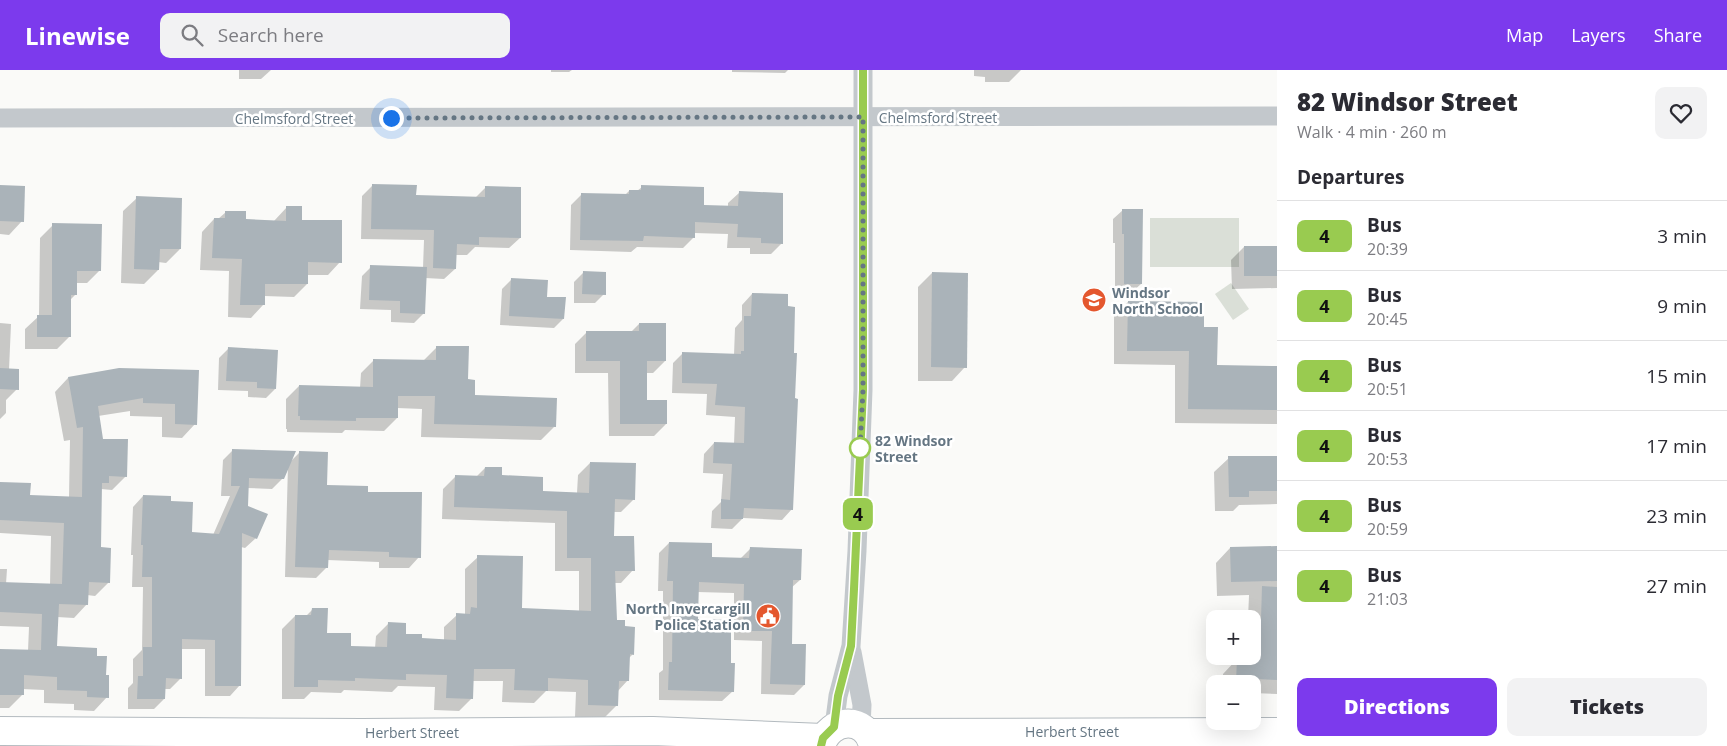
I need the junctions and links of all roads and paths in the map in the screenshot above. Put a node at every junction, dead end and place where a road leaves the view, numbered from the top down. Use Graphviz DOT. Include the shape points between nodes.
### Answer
graph roads {
  1 [pos="863,70"];
  2 [pos="1277,116"];
  3 [pos="863,117"];
  4 [pos="0,118"];
  5 [pos="851,646"];
  6 [pos="0,731"];
  7 [pos="1277,732"];
  8 [pos="867,735"];
  9 [pos="826,737"];
  10 [pos="362,739"];
  1 -- 3 [label="street"];
  2 -- 3 [label="street, Chelmsford Street"];
  3 -- 4 [label="street, Chelmsford Street"];
  3 -- 5 [label="street" via="863,390"];
  5 -- 8 [label="street"];
  5 -- 9 [label="street"];
  6 -- 10 [label="street, Herbert Street"];
  7 -- 8 [label="street, Herbert Street"];
  8 -- 9 [label="street, Herbert Street" via="850,723 839,724"];
  9 -- 10 [label="street, Herbert Street" via="653,731"];
}
